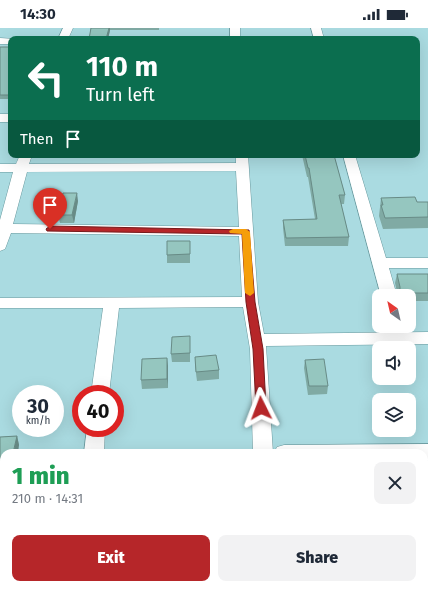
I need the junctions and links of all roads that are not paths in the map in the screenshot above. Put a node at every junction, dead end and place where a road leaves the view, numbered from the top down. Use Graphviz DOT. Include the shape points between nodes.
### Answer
graph roads {
  1 [pos="25,158"];
  2 [pos="346,158"];
  3 [pos="242,161"];
  4 [pos="0,168"];
  5 [pos="21,168"];
  6 [pos="2,228"];
  7 [pos="246,232"];
  8 [pos="0,246"];
  9 [pos="380,263"];
  10 [pos="428,263"];
  11 [pos="386,289"];
  12 [pos="250,302"];
  13 [pos="0,304"];
  14 [pos="111,304"];
  15 [pos="380,333"];
  16 [pos="403,333"];
  17 [pos="428,338"];
  18 [pos="257,340"];
  19 [pos="101,385"];
  20 [pos="95,437"];
  21 [pos="94,449"];
  22 [pos="263,449"];
  1 -- 5 [label="street"];
  2 -- 9 [label="street"];
  3 -- 5 [label="street"];
  3 -- 7 [label="street"];
  4 -- 5 [label="street"];
  5 -- 6 [label="street"];
  6 -- 7 [label="street"];
  6 -- 8 [label="street"];
  7 -- 12 [label="street"];
  9 -- 10 [label="street"];
  9 -- 11 [label="street"];
  12 -- 14 [label="street"];
  12 -- 18 [label="street"];
  13 -- 14 [label="street"];
  14 -- 19 [label="street"];
  15 -- 18 [label="street"];
  16 -- 17 [label="street"];
  18 -- 22 [label="street"];
  20 -- 21 [label="street"];
}
